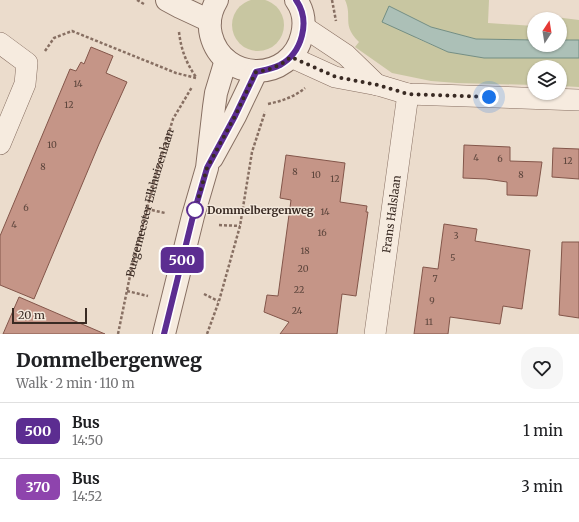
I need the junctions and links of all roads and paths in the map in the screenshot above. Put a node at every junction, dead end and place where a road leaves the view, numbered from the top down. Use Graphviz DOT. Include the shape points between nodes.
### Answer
graph roads {
  1 [pos="218,0"];
  2 [pos="296,0"];
  3 [pos="174,4"];
  4 [pos="210,20"];
  5 [pos="304,27"];
  6 [pos="0,43"];
  7 [pos="291,57"];
  8 [pos="226,60"];
  9 [pos="26,63"];
  10 [pos="256,72"];
  11 [pos="198,79"];
  12 [pos="378,85"];
  13 [pos="408,94"];
  14 [pos="579,100"];
  15 [pos="268,104"];
  16 [pos="0,144"];
  17 [pos="207,168"];
  18 [pos="147,208"];
  19 [pos="166,213"];
  20 [pos="219,225"];
  21 [pos="240,226"];
  22 [pos="127,291"];
  23 [pos="204,294"];
  24 [pos="148,296"];
  25 [pos="218,301"];
  26 [pos="118,334"];
  27 [pos="164,334"];
  28 [pos="207,334"];
  29 [pos="375,334"];
  1 -- 4 [label="street"];
  2 -- 5 [label="street" via="303,15"];
  3 -- 4 [label="street"];
  3 -- 11 [label="path" via="184,56"];
  4 -- 8 [label="street" via="213,42"];
  5 -- 7 [label="street" via="300,43"];
  5 -- 12 [label="street" via="346,56"];
  6 -- 9 [label="street"];
  7 -- 10 [label="street" via="281,65"];
  7 -- 12 [label="street" via="336,77"];
  8 -- 10 [label="street" via="235,66"];
  8 -- 17 [label="street" via="216,93"];
  9 -- 11 [label="path" via="47,49 54,38 72,30 176,73"];
  9 -- 16 [label="street" via="25,84"];
  10 -- 17 [label="street"];
  11 -- 18 [label="path, Burgemeester Elkhuizenlaan" via="173,119"];
  12 -- 13 [label="street"];
  13 -- 14 [label="street"];
  13 -- 29 [label="street, Frans Halslaan"];
  15 -- 21 [label="path" via="252,152"];
  17 -- 27 [label="street"];
  18 -- 19 [label="path"];
  18 -- 22 [label="path, Burgemeester Elkhuizenlaan"];
  20 -- 21 [label="path"];
  21 -- 25 [label="path"];
  22 -- 24 [label="path"];
  22 -- 26 [label="path, Burgemeester Elkhuizenlaan"];
  23 -- 25 [label="path"];
  25 -- 28 [label="path"];
}
